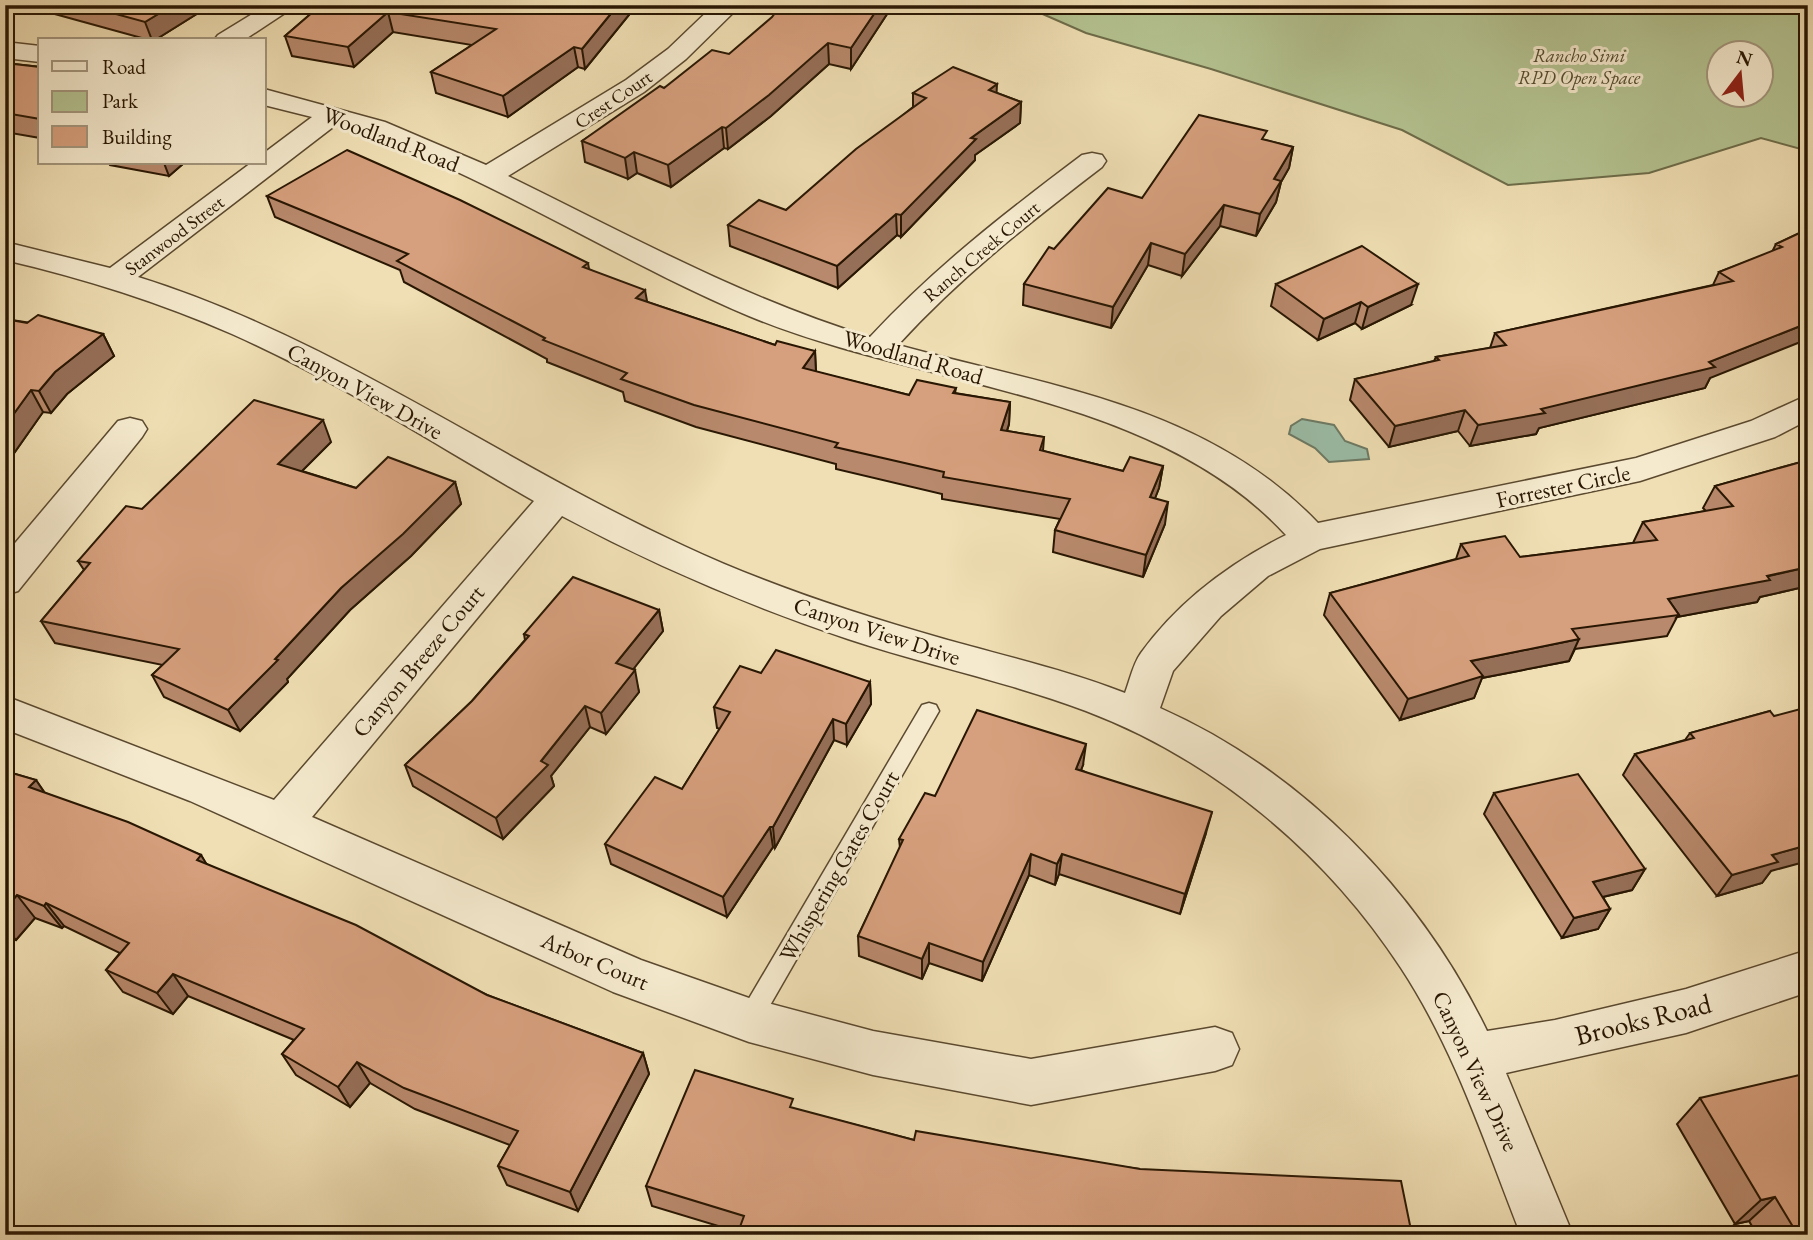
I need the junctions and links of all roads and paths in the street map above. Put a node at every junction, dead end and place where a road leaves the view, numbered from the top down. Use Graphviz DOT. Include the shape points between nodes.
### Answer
graph roads {
  1 [pos="285,5"];
  2 [pos="729,5"];
  3 [pos="230,38"];
  4 [pos="5,50"];
  5 [pos="38,54"];
  6 [pos="266,97"];
  7 [pos="333,114"];
  8 [pos="1092,161"];
  9 [pos="486,177"];
  10 [pos="5,251"];
  11 [pos="115,279"];
  12 [pos="876,349"];
  13 [pos="1808,406"];
  14 [pos="130,429"];
  15 [pos="556,499"];
  16 [pos="1310,538"];
  17 [pos="5,581"];
  18 [pos="929,711"];
  19 [pos="5,712"];
  20 [pos="1137,716"];
  21 [pos="281,822"];
  22 [pos="1808,971"];
  23 [pos="749,1020"];
  24 [pos="1215,1049"];
  25 [pos="1474,1056"];
  26 [pos="1547,1235"];
  1 -- 3 [label="street"];
  2 -- 9 [label="street, Crest Court" via="635,86"];
  4 -- 5 [label="street"];
  6 -- 7 [label="street, Woodland Road"];
  7 -- 9 [label="street, Woodland Road"];
  7 -- 11 [label="street, Stanwood Street"];
  8 -- 12 [label="street, Ranch Creek Court" via="985,242"];
  9 -- 12 [label="street, Woodland Road" via="678,275 764,311"];
  10 -- 11 [label="street, Canyon View Drive"];
  11 -- 15 [label="street, Canyon View Drive" via="194,306 279,343"];
  12 -- 16 [label="street, Woodland Road" via="1130,417 1240,475 1290,513"];
  13 -- 16 [label="street, Forrester Circle" via="1763,429 1640,469"];
  14 -- 17 [label="street"];
  15 -- 20 [label="street, Canyon View Drive" via="674,557 789,603 1077,692"];
  15 -- 21 [label="street, Canyon Breeze Court"];
  16 -- 20 [label="street" via="1255,567 1207,606 1155,664"];
  18 -- 23 [label="lane, Whispering Gates Court"];
  19 -- 21 [label="street, Arbor Court"];
  20 -- 25 [label="street, Canyon View Drive" via="1201,749 1266,793 1329,848 1382,906 1434,979"];
  21 -- 23 [label="street, Arbor Court" via="629,977"];
  22 -- 25 [label="street, Brooks Road" via="1686,1011"];
  23 -- 24 [label="street, Arbor Court" via="873,1053 1031,1082"];
  25 -- 26 [label="street, Canyon View Drive"];
}
